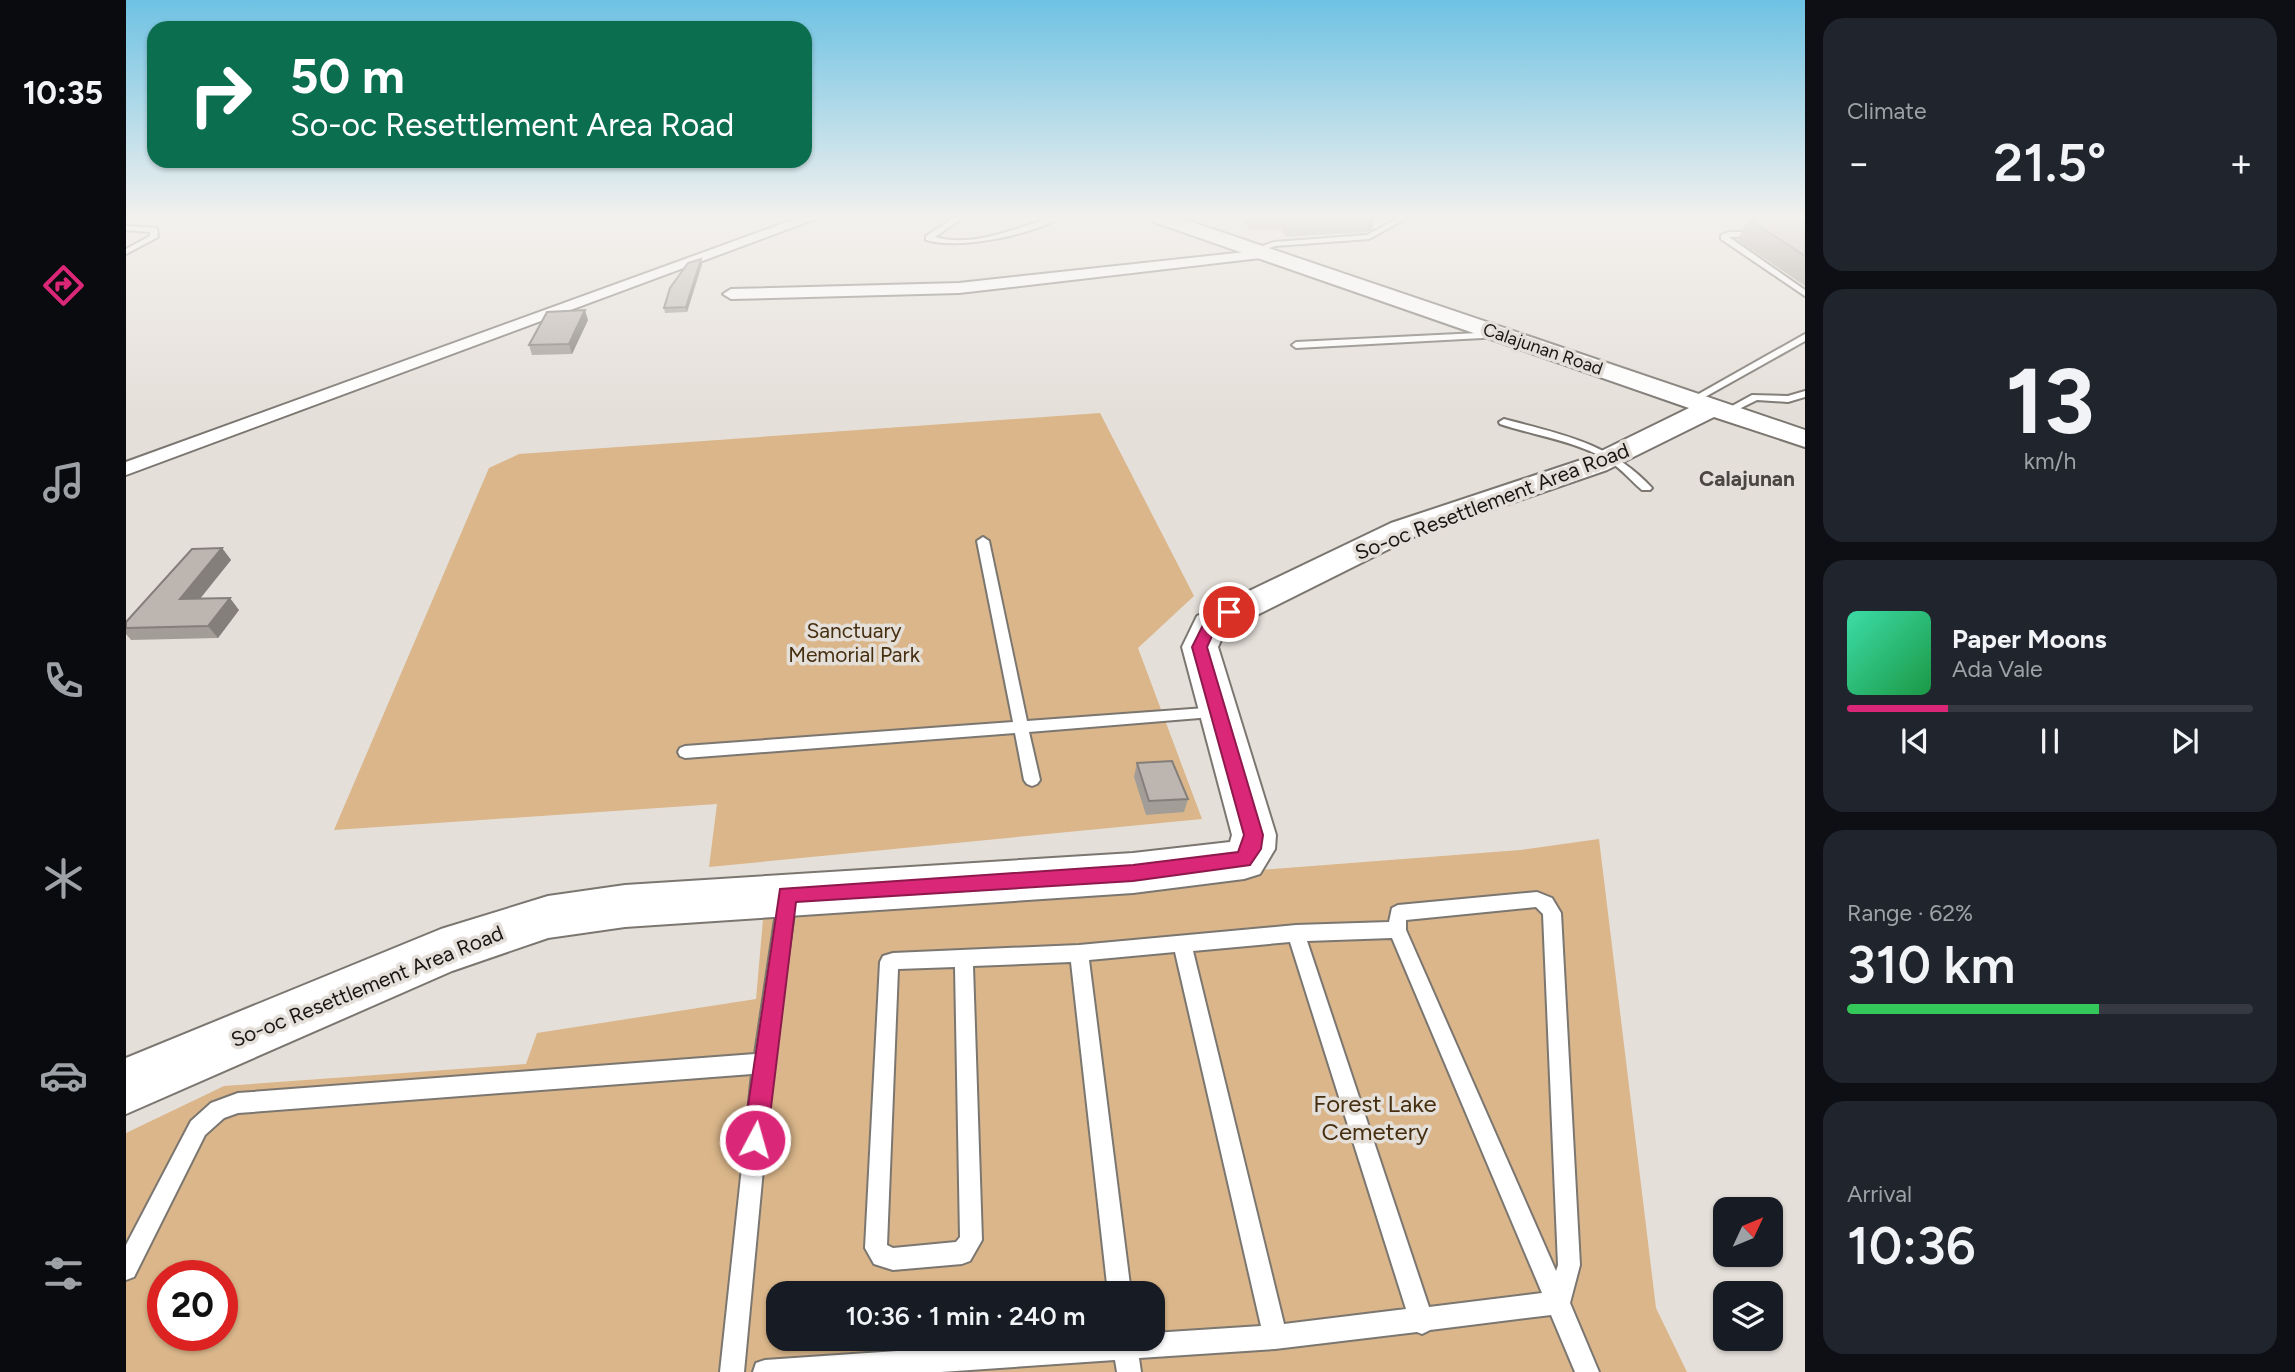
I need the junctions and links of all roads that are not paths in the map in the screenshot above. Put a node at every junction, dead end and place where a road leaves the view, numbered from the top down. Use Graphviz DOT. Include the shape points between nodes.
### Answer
graph roads {
  1 [pos="636,282"];
  2 [pos="1032,282"];
  3 [pos="1348,282"];
  4 [pos="1788,282"];
  5 [pos="1805,294"];
  6 [pos="731,295"];
  7 [pos="1500,334"];
  8 [pos="1805,337"];
  9 [pos="1296,345"];
  10 [pos="1805,394"];
  11 [pos="1711,407"];
  12 [pos="1504,422"];
  13 [pos="1805,439"];
  14 [pos="1612,458"];
  15 [pos="126,469"];
  16 [pos="1646,488"];
  17 [pos="983,541"];
  18 [pos="1220,712"];
  19 [pos="1021,727"];
  20 [pos="685,752"];
  21 [pos="1032,780"];
  22 [pos="787,895"];
  23 [pos="1397,930"];
  24 [pos="1296,933"];
  25 [pos="1182,944"];
  26 [pos="1079,953"];
  27 [pos="964,958"];
  28 [pos="763,1063"];
  29 [pos="126,1086"];
  30 [pos="126,1269"];
  31 [pos="1119,1281"];
  32 [pos="1558,1303"];
  33 [pos="1422,1322"];
  34 [pos="1275,1337"];
  35 [pos="1165,1341"];
  36 [pos="1026,1351"];
  37 [pos="1127,1351"];
  38 [pos="732,1372"];
  39 [pos="765,1372"];
  40 [pos="1129,1372"];
  41 [pos="1587,1372"];
  1 -- 15 [label="street"];
  2 -- 6 [label="street"];
  3 -- 7 [label="street, Calajunan Road"];
  4 -- 5 [label="lane"];
  7 -- 9 [label="lane"];
  7 -- 11 [label="street, Calajunan Road"];
  8 -- 11 [label="lane"];
  10 -- 11 [label="lane" via="1755,397"];
  11 -- 13 [label="street, Calajunan Road"];
  11 -- 14 [label="street, So-oc Resettlement Area Road"];
  12 -- 14 [label="lane"];
  14 -- 16 [label="lane"];
  14 -- 18 [label="street, So-oc Resettlement Area Road" via="1402,530 1210,624 1200,647"];
  17 -- 19 [label="lane"];
  18 -- 19 [label="lane"];
  18 -- 22 [label="street, So-oc Resettlement Area Road" via="1254,835 1244,860 1133,873"];
  19 -- 20 [label="lane"];
  19 -- 21 [label="lane"];
  22 -- 28 [label="lane"];
  22 -- 29 [label="street, So-oc Resettlement Area Road" via="625,906 548,917 441,952"];
  23 -- 24 [label="lane"];
  23 -- 32 [label="lane"];
  23 -- 32 [label="lane" via="1398,913 1537,899 1552,913 1569,1265"];
  24 -- 25 [label="lane"];
  24 -- 33 [label="lane"];
  25 -- 26 [label="lane"];
  25 -- 34 [label="lane"];
  26 -- 27 [label="lane"];
  26 -- 31 [label="lane"];
  27 -- 27 [label="lane" via="893,961 887,967 876,1248 893,1259 962,1253 971,1240"];
  28 -- 30 [label="lane" via="238,1103 218,1110 198,1128"];
  28 -- 38 [label="lane"];
  32 -- 33 [label="lane"];
  32 -- 41 [label="lane"];
  33 -- 34 [label="lane"];
  34 -- 35 [label="lane"];
  36 -- 39 [label="lane"];
  37 -- 40 [label="lane"];
}
